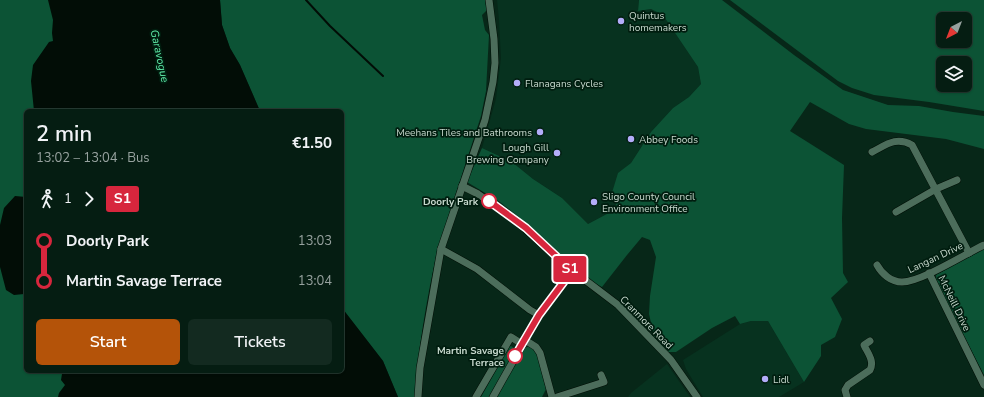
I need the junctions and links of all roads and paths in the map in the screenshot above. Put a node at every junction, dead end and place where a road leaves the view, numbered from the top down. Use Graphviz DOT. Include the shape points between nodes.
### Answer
graph roads {
  1 [pos="489,0"];
  2 [pos="872,152"];
  3 [pos="957,180"];
  4 [pos="462,186"];
  5 [pos="936,189"];
  6 [pos="896,212"];
  7 [pos="984,245"];
  8 [pos="441,249"];
  9 [pos="968,252"];
  10 [pos="877,265"];
  11 [pos="572,271"];
  12 [pos="929,273"];
  13 [pos="539,315"];
  14 [pos="870,341"];
  15 [pos="523,342"];
  16 [pos="602,375"];
  17 [pos="984,384"];
  18 [pos="418,397"];
  19 [pos="476,397"];
  20 [pos="493,397"];
  21 [pos="552,397"];
  22 [pos="557,397"];
  23 [pos="697,397"];
  24 [pos="846,397"];
  1 -- 4 [label="street" via="494,39 493,82 485,120"];
  2 -- 5 [label="street" via="897,140 907,142 912,145"];
  3 -- 5 [label="street"];
  4 -- 8 [label="street"];
  4 -- 11 [label="street" via="514,219"];
  5 -- 6 [label="street"];
  5 -- 9 [label="street"];
  7 -- 9 [label="street, Langan Drive"];
  8 -- 13 [label="street" via="477,269"];
  8 -- 18 [label="street" via="422,355"];
  9 -- 12 [label="street, Langan Drive"];
  10 -- 12 [label="street, Langan Drive" via="893,281 912,280"];
  11 -- 13 [label="street"];
  11 -- 23 [label="street, Cranmore Road" via="623,311 671,360"];
  12 -- 17 [label="street, McNeill Drive"];
  13 -- 15 [label="street"];
  14 -- 24 [label="street" via="864,344 872,367 848,385 845,390"];
  15 -- 19 [label="street" via="511,337"];
  15 -- 20 [label="street"];
  15 -- 21 [label="street" via="536,347 540,353"];
  16 -- 22 [label="street" via="604,382"];
}
